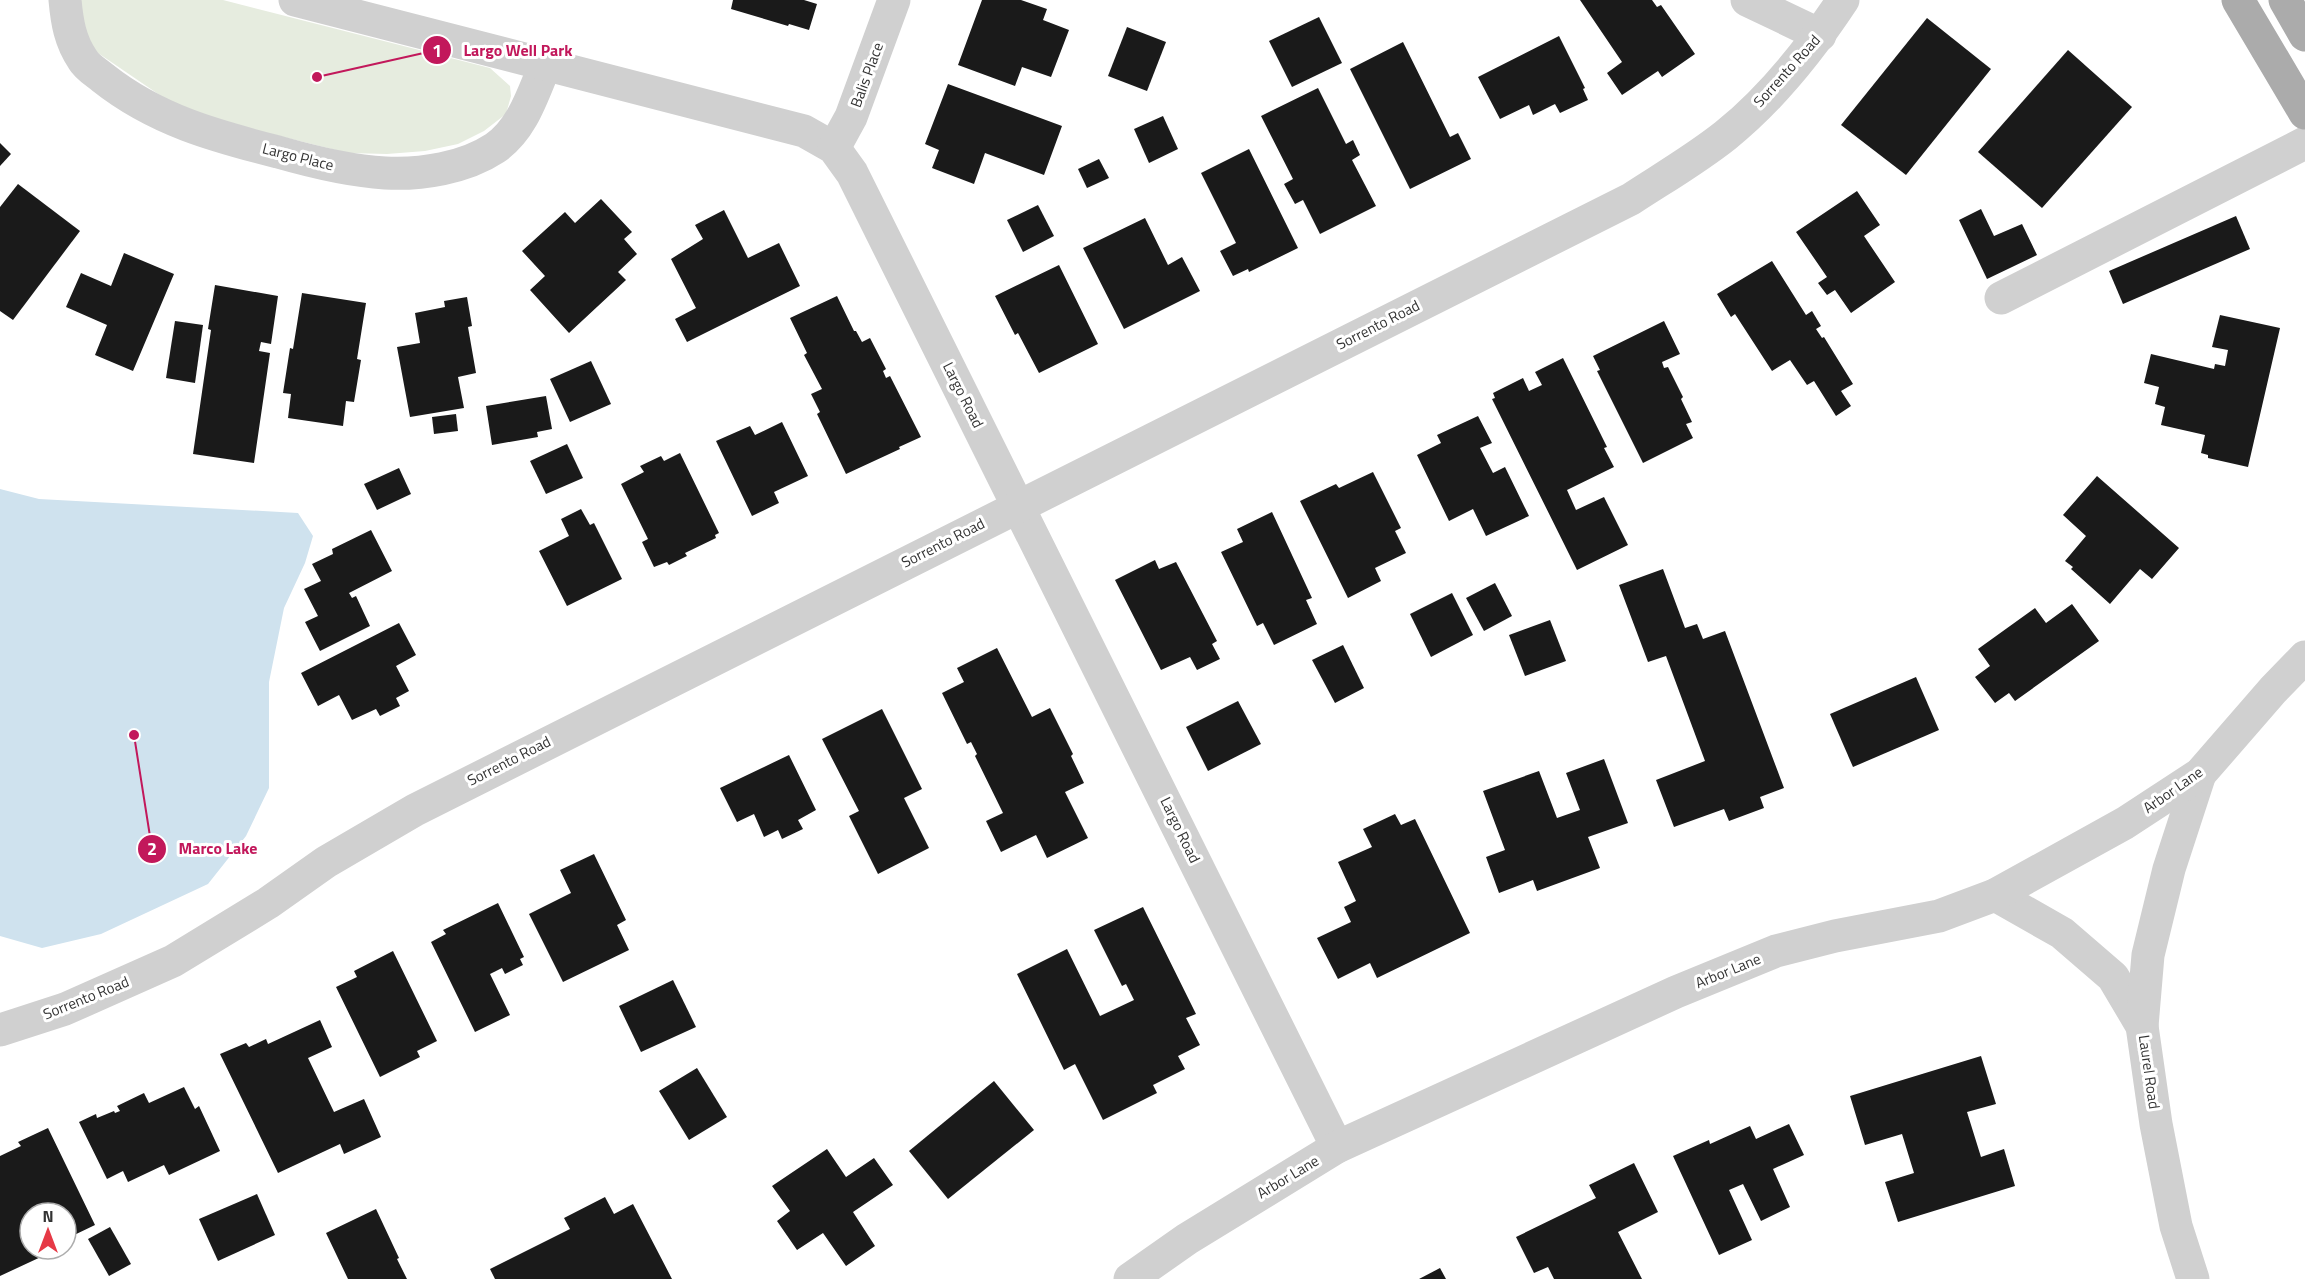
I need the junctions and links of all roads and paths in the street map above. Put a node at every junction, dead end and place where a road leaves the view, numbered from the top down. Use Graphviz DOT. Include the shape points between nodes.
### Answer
graph roads {
  1 [pos="65,0"];
  2 [pos="295,0"];
  3 [pos="894,0"];
  4 [pos="1747,0"];
  5 [pos="1843,0"];
  6 [pos="2238,0"];
  7 [pos="2285,0"];
  8 [pos="1820,35"];
  9 [pos="2305,35"];
  10 [pos="546,63"];
  11 [pos="2305,113"];
  12 [pos="2305,143"];
  13 [pos="834,148"];
  14 [pos="2001,298"];
  15 [pos="1018,506"];
  16 [pos="2305,657"];
  17 [pos="2200,774"];
  18 [pos="1995,895"];
  19 [pos="2142,1026"];
  20 [pos="0,1030"];
  21 [pos="1337,1147"];
  22 [pos="1130,1279"];
  23 [pos="2193,1279"];
  1 -- 10 [label="street, Largo Place" via="69,34 84,62 114,86 169,119 208,134 334,167 387,174 425,172 467,162 496,148 518,127"];
  2 -- 10 [label="street, Largo Road"];
  3 -- 13 [label="street, Balis Place" via="851,117"];
  4 -- 8 [label="street"];
  5 -- 8 [label="street, Sorrento Road"];
  6 -- 11 [label="main road"];
  7 -- 9 [label="main road"];
  8 -- 15 [label="street, Sorrento Road" via="1778,86 1727,134 1694,160 1631,199"];
  10 -- 13 [label="street, Largo Road" via="804,131"];
  12 -- 14 [label="street"];
  13 -- 15 [label="street, Largo Road" via="852,173"];
  15 -- 20 [label="street, Sorrento Road" via="415,810 173,961 65,1009"];
  15 -- 21 [label="street, Largo Road"];
  16 -- 17 [label="street, Arbor Lane"];
  17 -- 18 [label="street, Arbor Lane" via="2125,823"];
  17 -- 19 [label="street" via="2169,869 2148,956"];
  18 -- 19 [label="street, Laurel Road" via="2062,933 2113,977"];
  18 -- 21 [label="street, Arbor Lane" via="1939,916 1776,951 1676,992"];
  19 -- 23 [label="street, Laurel Road" via="2176,1226"];
  21 -- 22 [label="street, Arbor Lane" via="1187,1239"];
}
